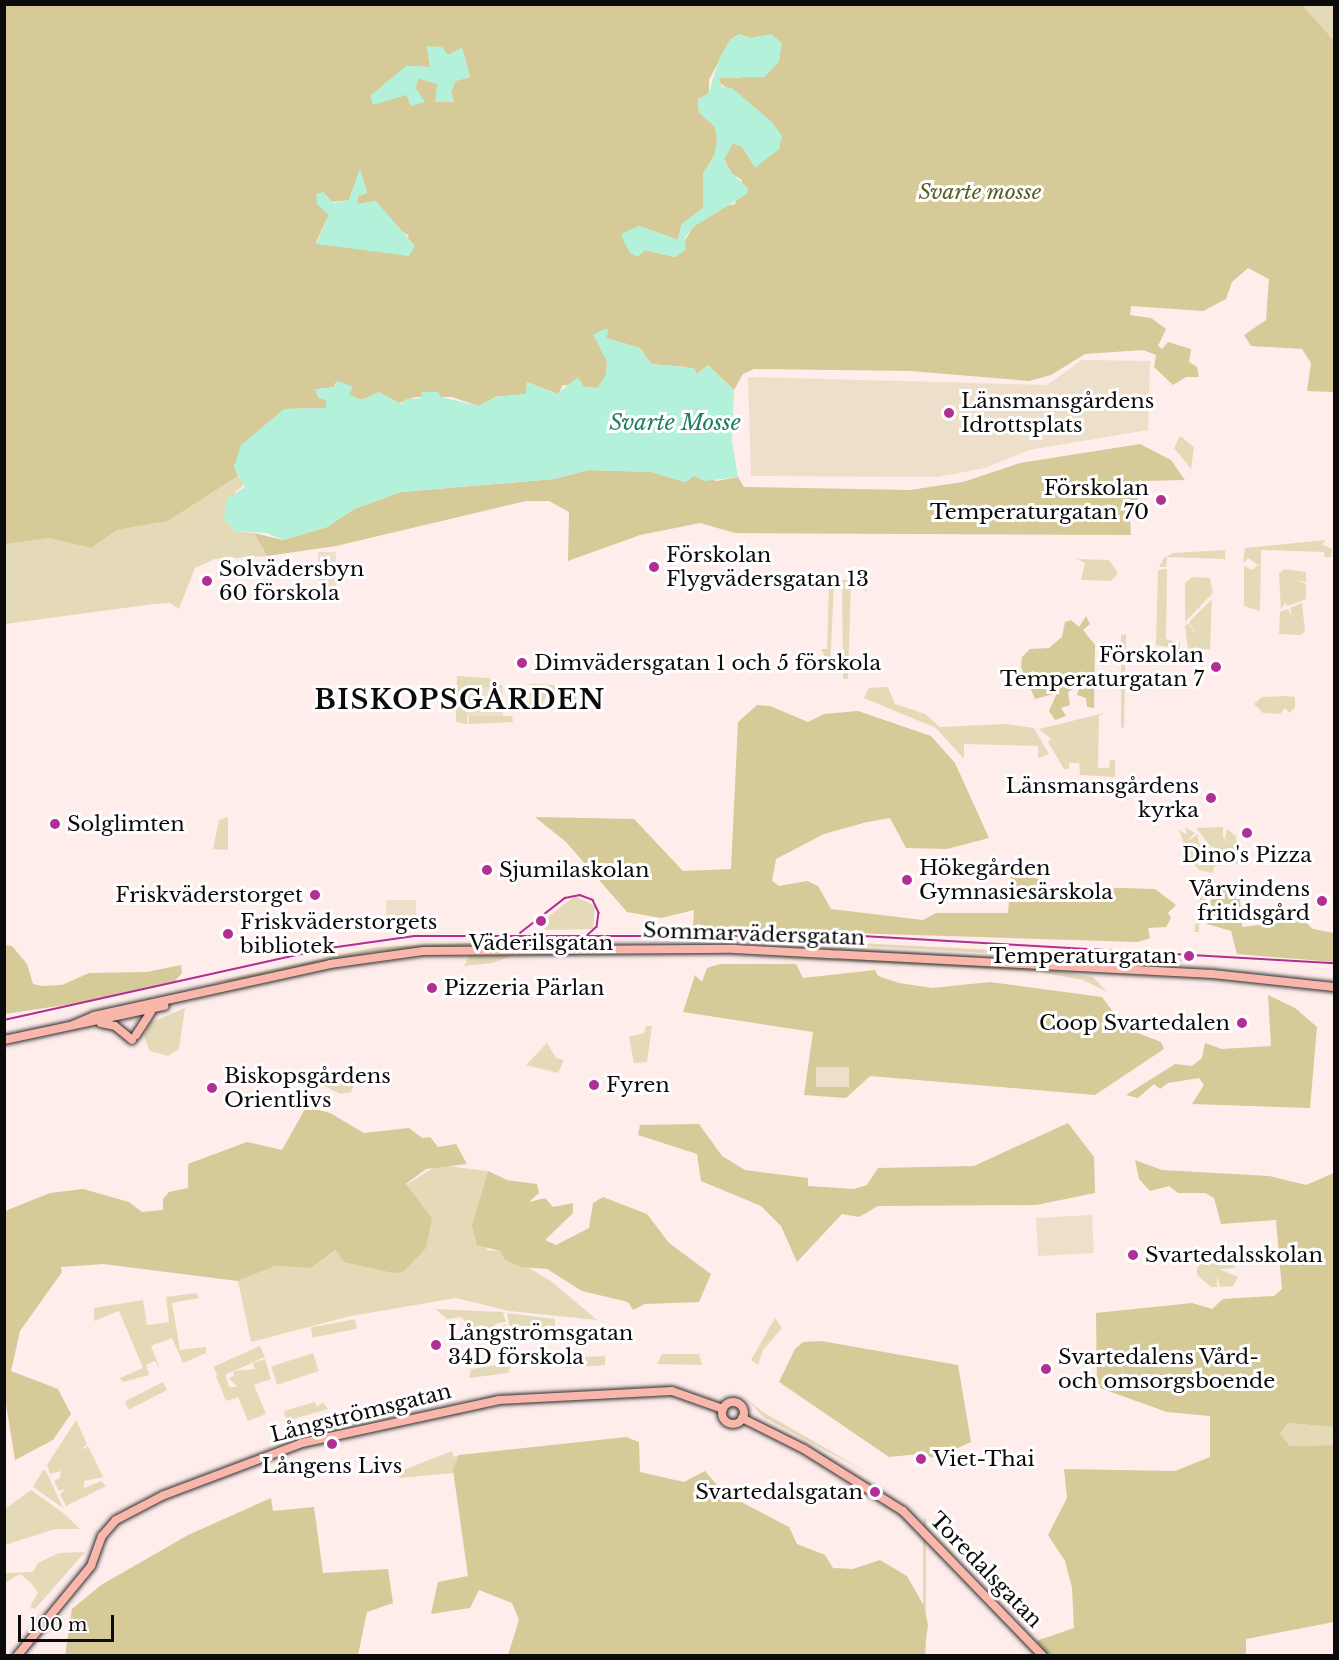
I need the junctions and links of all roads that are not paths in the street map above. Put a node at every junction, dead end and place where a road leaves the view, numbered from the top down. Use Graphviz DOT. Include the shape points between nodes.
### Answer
graph roads {
  1 [pos="1335,987"];
  2 [pos="177,1001"];
  3 [pos="152,1011"];
  4 [pos="94,1022"];
  5 [pos="73,1025"];
  6 [pos="4,1040"];
  7 [pos="723,1409"];
  8 [pos="742,1418"];
  9 [pos="903,1511"];
  10 [pos="17,1656"];
  11 [pos="1043,1656"];
  1 -- 2 [label="street, Sommarvädersgatan" via="1212,975 734,949 459,950 362,958"];
  2 -- 3 [label="street, Sommarvädersgatan"];
  2 -- 5 [label="street, Sommarvädersgatan" via="94,1016"];
  3 -- 4 [label="street, Sommarvädersgatan"];
  3 -- 4 [label="street" via="134,1038 115,1026"];
  4 -- 5 [label="street, Sommarvädersgatan"];
  5 -- 6 [label="street, Sommarvädersgatan"];
  7 -- 8 [label="street, Långströmsgatan" via="727,1422"];
  7 -- 8 [label="street, Långströmsgatan" via="730,1402 739,1404"];
  7 -- 10 [label="street, Långströmsgatan" via="672,1391 499,1400 302,1443 164,1495 116,1520 102,1536 91,1566"];
  8 -- 9 [label="street, Långströmsgatan" via="804,1449"];
  9 -- 11 [label="street, Toredalsgatan"];
}
